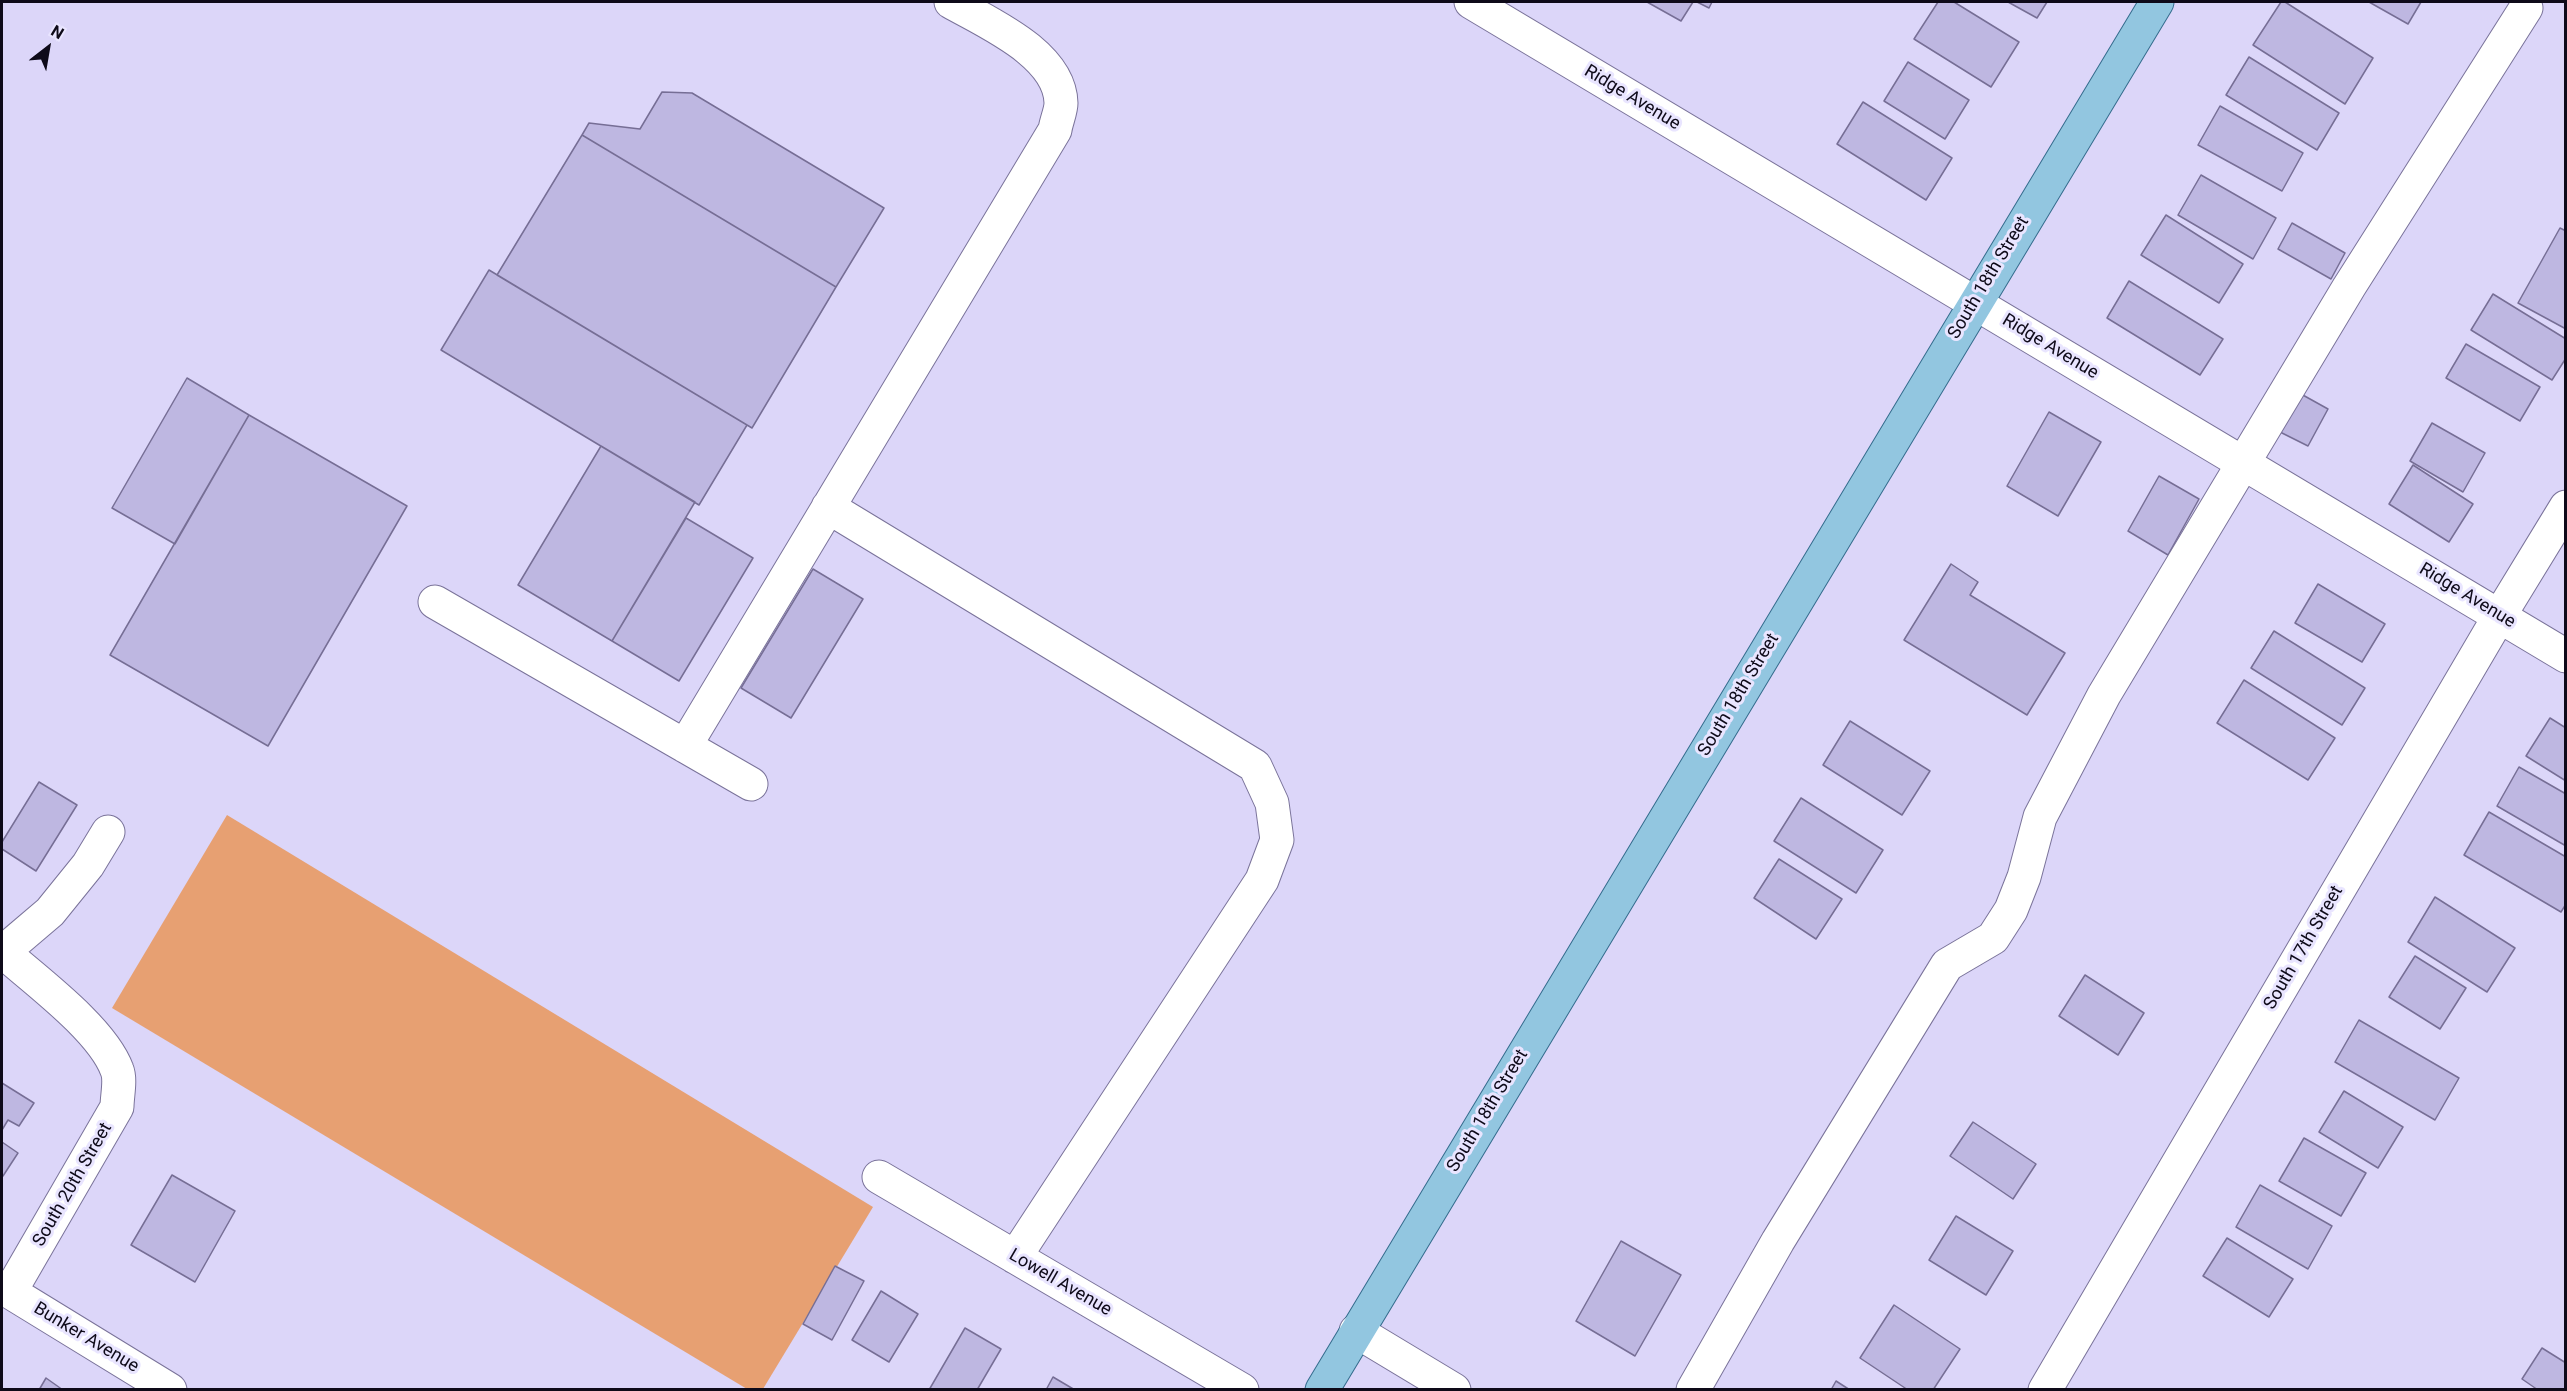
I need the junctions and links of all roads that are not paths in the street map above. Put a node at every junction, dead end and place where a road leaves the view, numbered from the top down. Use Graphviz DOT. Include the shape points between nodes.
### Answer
graph roads {
  1 [pos="951,2"];
  2 [pos="1472,2"];
  3 [pos="2157,2"];
  4 [pos="2526,8"];
  5 [pos="1975,302"];
  6 [pos="2242,462"];
  7 [pos="828,507"];
  8 [pos="2565,507"];
  9 [pos="435,602"];
  10 [pos="2500,615"];
  11 [pos="2565,656"];
  12 [pos="685,746"];
  13 [pos="751,784"];
  14 [pos="108,832"];
  15 [pos="2,952"];
  16 [pos="879,1177"];
  17 [pos="1015,1257"];
  18 [pos="6,1290"];
  19 [pos="1356,1331"];
  20 [pos="170,1389"];
  21 [pos="1242,1389"];
  22 [pos="1322,1389"];
  23 [pos="1454,1389"];
  24 [pos="1693,1389"];
  25 [pos="2045,1389"];
  1 -- 7 [label="street" via="1032,50 1056,78 1061,103 1054,130"];
  2 -- 5 [label="street, Ridge Avenue"];
  3 -- 5 [label="main road, South 18th Street"];
  4 -- 6 [label="street"];
  5 -- 6 [label="street, Ridge Avenue"];
  5 -- 19 [label="main road, South 18th Street"];
  6 -- 10 [label="street, Ridge Avenue"];
  6 -- 24 [label="street" via="2104,694 2040,817 2011,910 1993,939 1947,965 1778,1241"];
  7 -- 12 [label="street"];
  7 -- 17 [label="street" via="1255,766 1272,803 1278,840 1262,880"];
  8 -- 10 [label="street, South 17th Street"];
  9 -- 12 [label="street"];
  10 -- 11 [label="street, Ridge Avenue"];
  10 -- 25 [label="street, South 17th Street"];
  12 -- 13 [label="street"];
  14 -- 15 [label="street" via="88,865 50,912"];
  15 -- 18 [label="street, South 20th Street" via="74,1015 103,1045 118,1072 117,1107"];
  16 -- 17 [label="street, Lowell Avenue"];
  17 -- 21 [label="street, Lowell Avenue"];
  18 -- 20 [label="street, Bunker Avenue"];
  19 -- 22 [label="main road, South 18th Street"];
  19 -- 23 [label="street"];
}
